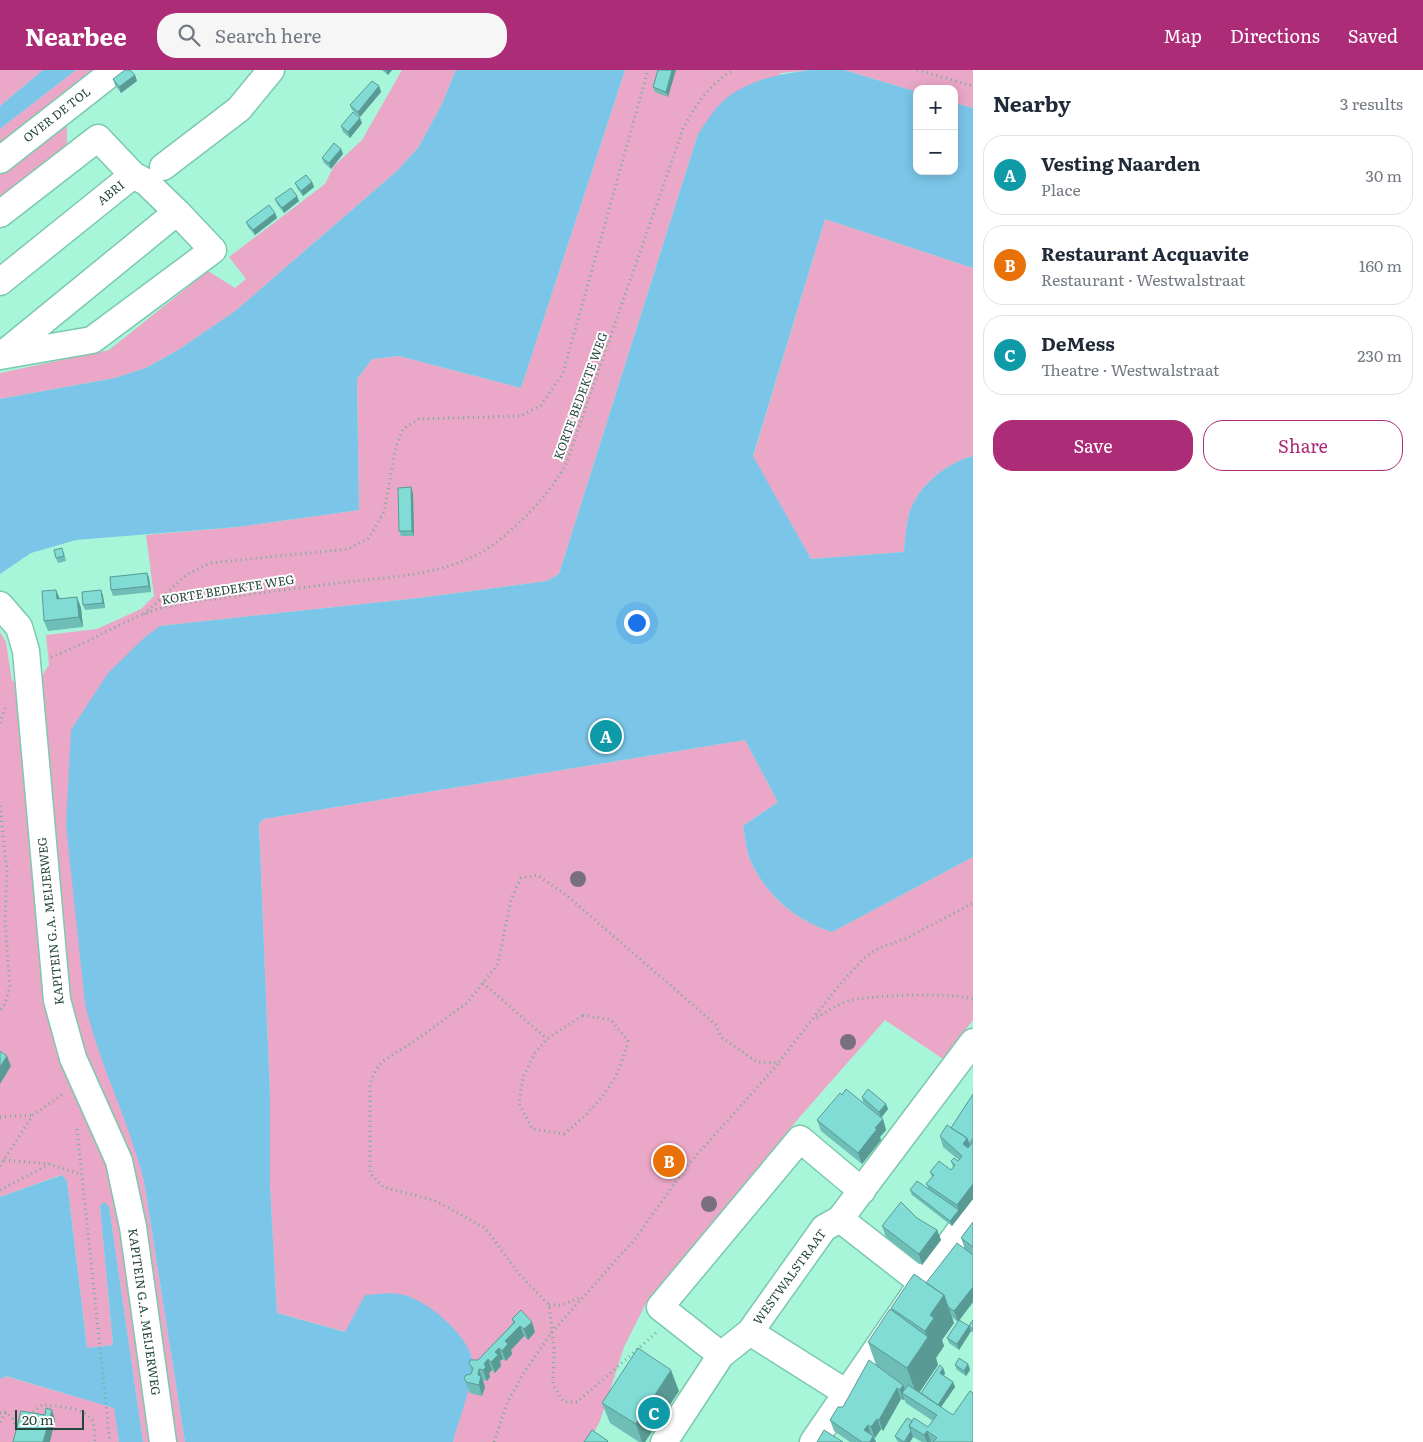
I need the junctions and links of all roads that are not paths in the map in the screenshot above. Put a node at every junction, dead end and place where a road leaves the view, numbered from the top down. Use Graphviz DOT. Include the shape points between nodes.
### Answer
graph roads {
  1 [pos="115,70"];
  2 [pos="270,70"];
  3 [pos="0,160"];
  4 [pos="163,167"];
  5 [pos="133,175"];
  6 [pos="177,212"];
  7 [pos="0,214"];
  8 [pos="0,282"];
  9 [pos="0,356"];
  10 [pos="0,605"];
  11 [pos="973,1042"];
  12 [pos="862,1191"];
  13 [pos="973,1212"];
  14 [pos="840,1219"];
  15 [pos="922,1283"];
  16 [pos="750,1332"];
  17 [pos="721,1355"];
  18 [pos="845,1392"];
  19 [pos="163,1442"];
  20 [pos="664,1442"];
  21 [pos="813,1442"];
  1 -- 3 [label="street, OVER DE TOL"];
  2 -- 4 [label="street" via="239,110"];
  5 -- 6 [label="street" via="146,182"];
  5 -- 7 [label="street, ABRI" via="98,138"];
  5 -- 8 [label="street, ABRI"];
  6 -- 9 [label="street"];
  6 -- 9 [label="street" via="213,250 92,340"];
  10 -- 19 [label="street, KAPITEIN G.A. MEIJERWEG" via="14,619 22,635 28,665 58,1000 73,1058 118,1161 133,1227"];
  11 -- 12 [label="street, WESTWALSTRAAT"];
  12 -- 14 [label="street, WESTWALSTRAAT"];
  12 -- 17 [label="street" via="800,1139 660,1307"];
  13 -- 15 [label="street"];
  14 -- 15 [label="street" via="876,1259"];
  14 -- 16 [label="street, WESTWALSTRAAT" via="824,1228"];
  15 -- 18 [label="street"];
  16 -- 17 [label="street, WESTWALSTRAAT"];
  16 -- 18 [label="street"];
  17 -- 20 [label="street, WESTWALSTRAAT"];
  18 -- 21 [label="street"];
}
